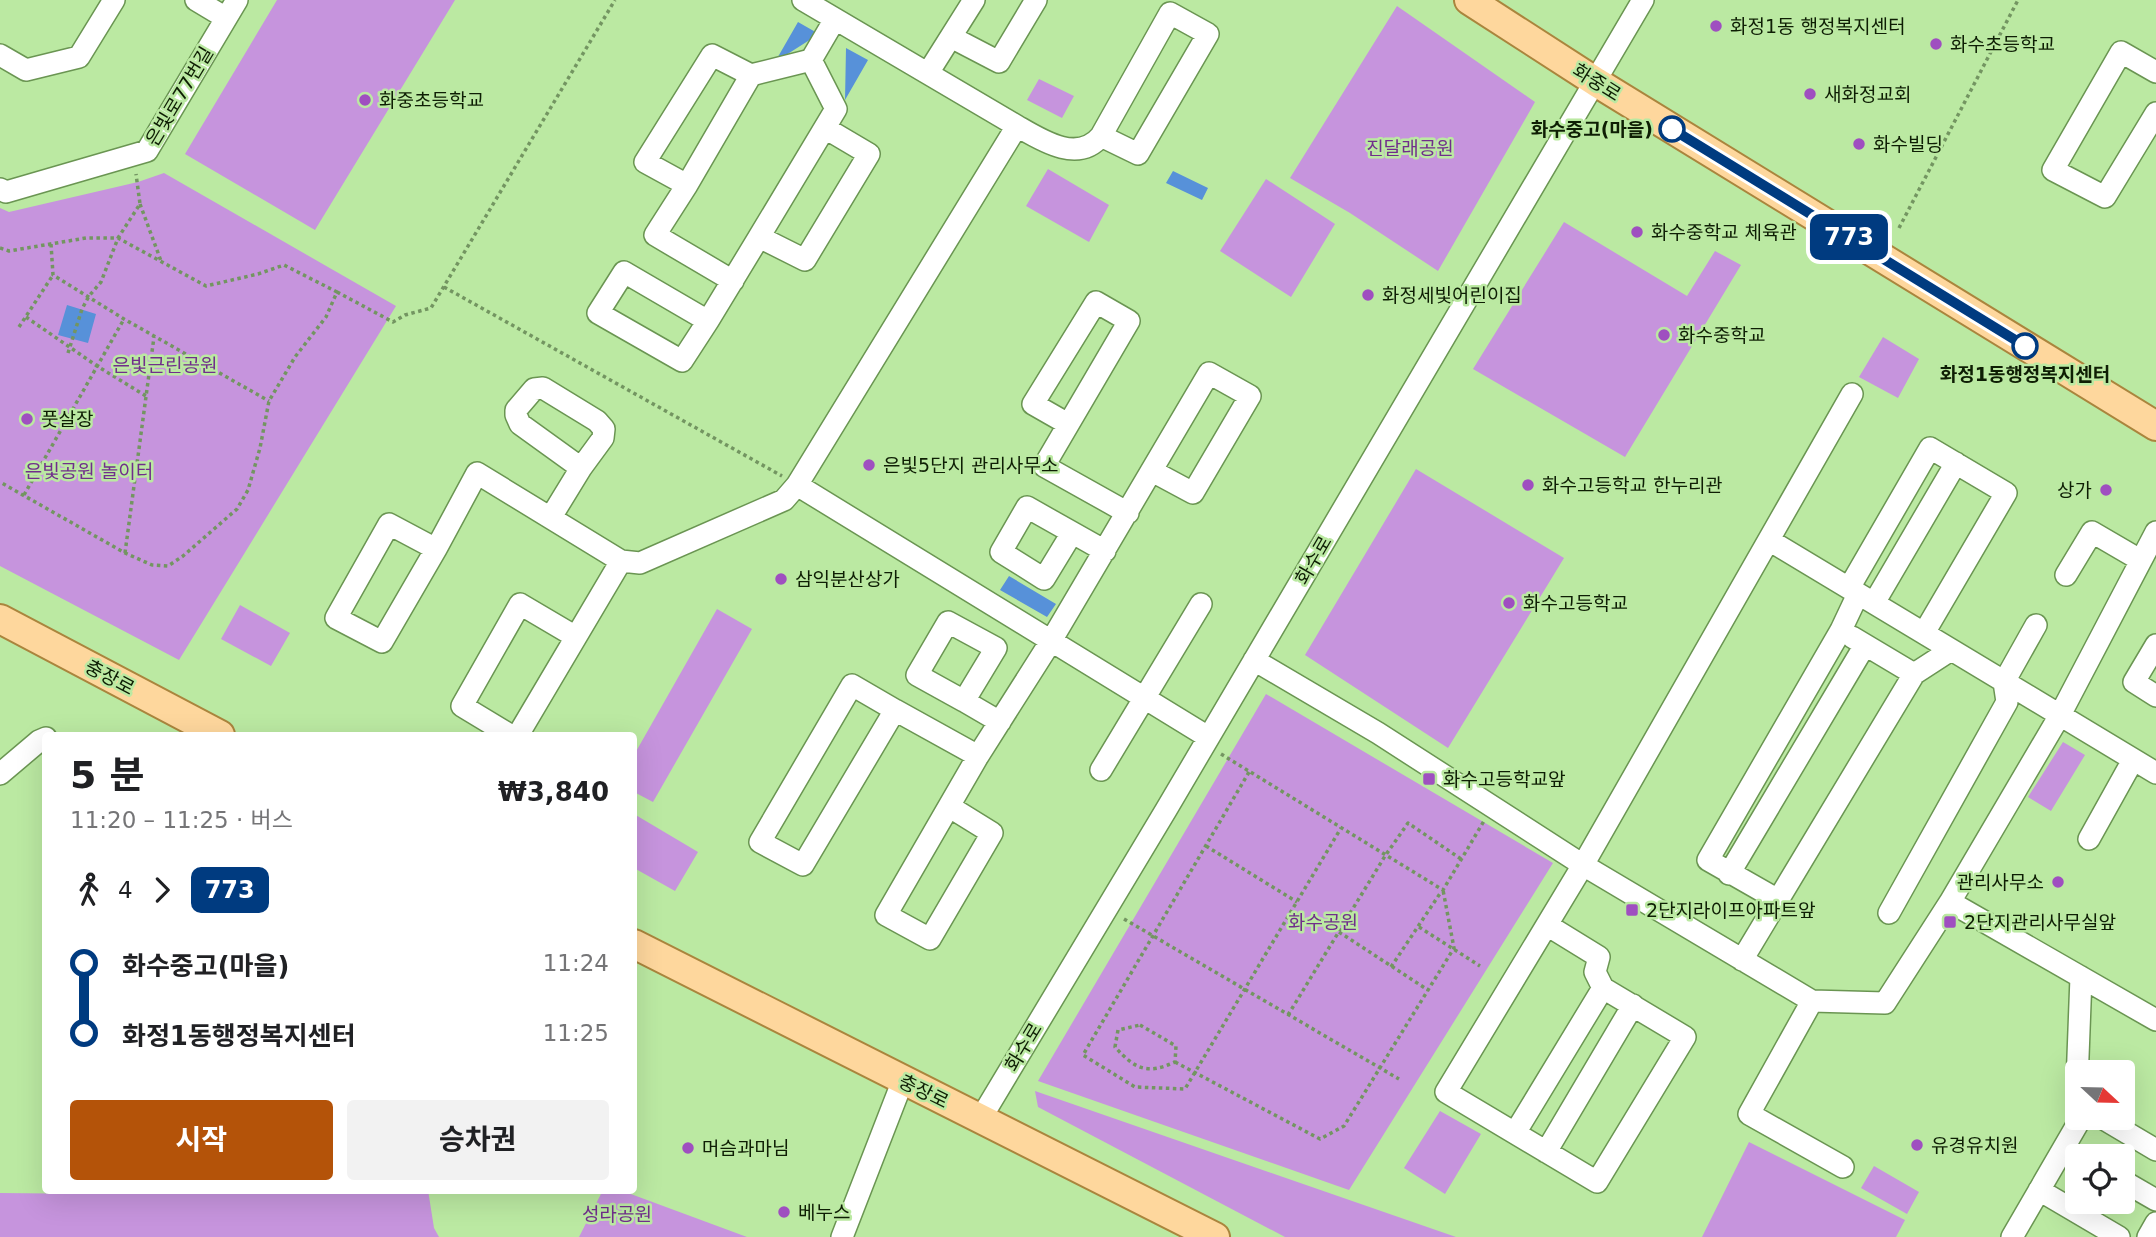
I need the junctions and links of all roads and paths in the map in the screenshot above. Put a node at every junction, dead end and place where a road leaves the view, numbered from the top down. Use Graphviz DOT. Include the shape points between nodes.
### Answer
graph roads {
  1 [pos="114,0"];
  2 [pos="196,0"];
  3 [pos="615,0"];
  4 [pos="803,0"];
  5 [pos="974,0"];
  6 [pos="1036,0"];
  7 [pos="1469,0"];
  8 [pos="1643,0"];
  9 [pos="2018,0"];
  10 [pos="232,9"];
  11 [pos="835,19"];
  12 [pos="951,37"];
  13 [pos="0,55"];
  14 [pos="811,60"];
  15 [pos="2156,72"];
  16 [pos="928,74"];
  17 [pos="751,75"];
  18 [pos="1596,82"];
  19 [pos="2156,113"];
  20 [pos="1017,126"];
  21 [pos="825,128"];
  22 [pos="1101,136"];
  23 [pos="135,172"];
  24 [pos="687,186"];
  25 [pos="0,189"];
  26 [pos="140,204"];
  27 [pos="1899,228"];
  28 [pos="759,237"];
  29 [pos="118,238"];
  30 [pos="51,244"];
  31 [pos="0,248"];
  32 [pos="162,263"];
  33 [pos="53,275"];
  34 [pos="733,281"];
  35 [pos="444,287"];
  36 [pos="337,292"];
  37 [pos="89,296"];
  38 [pos="26,317"];
  39 [pos="124,319"];
  40 [pos="708,321"];
  41 [pos="19,327"];
  42 [pos="154,336"];
  43 [pos="70,347"];
  44 [pos="68,353"];
  45 [pos="97,366"];
  46 [pos="1852,394"];
  47 [pos="146,396"];
  48 [pos="269,401"];
  49 [pos="1068,424"];
  50 [pos="2156,426"];
  51 [pos="1956,463"];
  52 [pos="581,468"];
  53 [pos="1152,471"];
  54 [pos="0,481"];
  55 [pos="797,485"];
  56 [pos="24,495"];
  57 [pos="1128,513"];
  58 [pos="551,517"];
  59 [pos="2156,532"];
  60 [pos="1072,533"];
  61 [pos="1769,540"];
  62 [pos="436,549"];
  63 [pos="1105,551"];
  64 [pos="125,553"];
  65 [pos="2140,560"];
  66 [pos="621,561"];
  67 [pos="2066,575"];
  68 [pos="1860,595"];
  69 [pos="1201,604"];
  70 [pos="0,619"];
  71 [pos="2036,625"];
  72 [pos="1841,630"];
  73 [pos="1924,634"];
  74 [pos="576,637"];
  75 [pos="1051,641"];
  76 [pos="1864,645"];
  77 [pos="2156,645"];
  78 [pos="1951,650"];
  79 [pos="1254,660"];
  80 [pos="1913,674"];
  81 [pos="2004,681"];
  82 [pos="2156,696"];
  83 [pos="1145,698"];
  84 [pos="964,701"];
  85 [pos="895,710"];
  86 [pos="2060,715"];
  87 [pos="1000,722"];
  88 [pos="214,732"];
  89 [pos="505,732"];
  90 [pos="520,732"];
  91 [pos="42,740"];
  92 [pos="1215,746"];
  93 [pos="978,756"];
  94 [pos="2133,760"];
  95 [pos="1101,770"];
  96 [pos="1249,772"];
  97 [pos="2156,772"];
  98 [pos="0,774"];
  99 [pos="1493,806"];
  100 [pos="950,807"];
  101 [pos="1340,828"];
  102 [pos="2089,839"];
  103 [pos="1205,846"];
  104 [pos="1385,856"];
  105 [pos="1461,859"];
  106 [pos="1576,860"];
  107 [pos="1730,874"];
  108 [pos="1443,890"];
  109 [pos="1778,900"];
  110 [pos="1297,902"];
  111 [pos="1950,902"];
  112 [pos="1889,913"];
  113 [pos="1124,919"];
  114 [pos="1547,925"];
  115 [pos="1419,927"];
  116 [pos="1339,932"];
  117 [pos="1153,937"];
  118 [pos="637,946"];
  119 [pos="1454,948"];
  120 [pos="1742,960"];
  121 [pos="1480,966"];
  122 [pos="1391,967"];
  123 [pos="2081,977"];
  124 [pos="1603,988"];
  125 [pos="1244,990"];
  126 [pos="1428,990"];
  127 [pos="1812,1002"];
  128 [pos="1633,1005"];
  129 [pos="1288,1015"];
  130 [pos="2156,1020"];
  131 [pos="2078,1060"];
  132 [pos="1175,1062"];
  133 [pos="1380,1068"];
  134 [pos="1196,1072"];
  135 [pos="1399,1079"];
  136 [pos="903,1080"];
  137 [pos="981,1118"];
  138 [pos="2122,1130"];
  139 [pos="1515,1133"];
  140 [pos="2156,1150"];
  141 [pos="1546,1152"];
  142 [pos="2065,1161"];
  143 [pos="1843,1167"];
  144 [pos="2135,1188"];
  145 [pos="2039,1190"];
  146 [pos="2156,1200"];
  147 [pos="2156,1223"];
  148 [pos="2017,1235"];
  149 [pos="842,1237"];
  150 [pos="1215,1237"];
  151 [pos="2119,1237"];
  152 [pos="2148,1237"];
  1 -- 13 [label="street" via="79,57 26,69"];
  2 -- 10 [label="street, 은빛로77번길"];
  3 -- 35 [label="path"];
  4 -- 11 [label="street"];
  5 -- 12 [label="street"];
  6 -- 12 [label="street" via="999,62"];
  7 -- 18 [label="main road, 화중로"];
  8 -- 18 [label="street, 화수로"];
  9 -- 27 [label="path"];
  10 -- 25 [label="street, 은빛로77번길" via="148,151 6,192"];
  11 -- 14 [label="street"];
  11 -- 16 [label="street"];
  12 -- 16 [label="street"];
  14 -- 17 [label="street"];
  14 -- 21 [label="street" via="836,109"];
  15 -- 19 [label="street" via="2121,52 2053,170 2105,197"];
  16 -- 20 [label="street"];
  17 -- 24 [label="street"];
  17 -- 24 [label="street" via="712,55 645,162"];
  18 -- 50 [label="main road, 화중로"];
  18 -- 79 [label="street, 화수로"];
  20 -- 22 [label="street" via="1064,148 1082,150"];
  20 -- 55 [label="street"];
  21 -- 28 [label="street"];
  21 -- 28 [label="street" via="869,154 805,260"];
  22 -- 22 [label="street" via="1138,154 1209,34 1170,13"];
  23 -- 26 [label="path"];
  24 -- 34 [label="street" via="654,235"];
  26 -- 29 [label="path"];
  26 -- 32 [label="path"];
  28 -- 34 [label="street"];
  29 -- 30 [label="path"];
  29 -- 32 [label="path"];
  29 -- 37 [label="path" via="101,282"];
  30 -- 31 [label="path" via="9,251"];
  30 -- 33 [label="path"];
  32 -- 36 [label="path" via="206,286 284,265"];
  33 -- 37 [label="path"];
  33 -- 38 [label="path"];
  34 -- 40 [label="street"];
  35 -- 36 [label="path" via="431,308 393,322"];
  35 -- 55 [label="path"];
  36 -- 48 [label="path" via="326,317"];
  37 -- 39 [label="path"];
  37 -- 43 [label="path"];
  38 -- 41 [label="path"];
  38 -- 43 [label="path"];
  39 -- 42 [label="path"];
  39 -- 45 [label="path"];
  40 -- 40 [label="street" via="682,361 598,313 624,272"];
  42 -- 47 [label="path"];
  42 -- 48 [label="path"];
  43 -- 44 [label="path"];
  43 -- 45 [label="path"];
  45 -- 47 [label="path"];
  45 -- 56 [label="path"];
  46 -- 61 [label="street"];
  47 -- 64 [label="path"];
  48 -- 64 [label="path" via="248,490 237,509 168,566 152,565"];
  49 -- 49 [label="street" via="1129,321 1096,302 1033,404"];
  49 -- 57 [label="street" via="1044,466"];
  51 -- 68 [label="street"];
  51 -- 68 [label="street" via="1930,448"];
  51 -- 73 [label="street" via="2006,493"];
  52 -- 58 [label="street"];
  53 -- 53 [label="street" via="1209,373 1250,396 1193,493"];
  53 -- 57 [label="street"];
  54 -- 56 [label="path"];
  55 -- 66 [label="street" via="784,500 640,563"];
  55 -- 75 [label="street"];
  56 -- 64 [label="path"];
  57 -- 63 [label="street"];
  58 -- 62 [label="street" via="477,473"];
  58 -- 66 [label="street"];
  59 -- 65 [label="street"];
  60 -- 63 [label="street"];
  61 -- 68 [label="street"];
  61 -- 106 [label="street"];
  62 -- 62 [label="street" via="389,524 336,618 382,642"];
  63 -- 75 [label="street"];
  65 -- 67 [label="street" via="2092,532"];
  65 -- 86 [label="street"];
  66 -- 74 [label="street"];
  68 -- 72 [label="street"];
  68 -- 73 [label="street"];
  69 -- 83 [label="street"];
  70 -- 88 [label="main road, 충장로"];
  71 -- 81 [label="street"];
  72 -- 76 [label="street"];
  72 -- 107 [label="street" via="1707,860"];
  73 -- 78 [label="street"];
  74 -- 89 [label="street" via="520,604 462,706"];
  74 -- 90 [label="street"];
  75 -- 83 [label="street"];
  75 -- 87 [label="street"];
  76 -- 80 [label="street"];
  76 -- 107 [label="street"];
  77 -- 82 [label="street" via="2134,682"];
  78 -- 80 [label="street"];
  78 -- 81 [label="street"];
  79 -- 92 [label="street, 화수로"];
  79 -- 99 [label="street"];
  80 -- 109 [label="street"];
  81 -- 86 [label="street"];
  81 -- 112 [label="street" via="2007,702"];
  83 -- 92 [label="street"];
  83 -- 95 [label="street"];
  84 -- 87 [label="street"];
  85 -- 85 [label="street" via="803,865 760,842 852,685"];
  85 -- 93 [label="street"];
  86 -- 94 [label="street"];
  86 -- 111 [label="street"];
  87 -- 93 [label="street"];
  91 -- 98 [label="street"];
  92 -- 96 [label="path"];
  92 -- 137 [label="street, 화수로"];
  93 -- 100 [label="street"];
  94 -- 97 [label="street"];
  94 -- 102 [label="street"];
  96 -- 101 [label="path"];
  96 -- 103 [label="path"];
  99 -- 105 [label="path"];
  99 -- 106 [label="street"];
  100 -- 100 [label="street" via="886,915 930,939 992,833"];
  101 -- 104 [label="path"];
  101 -- 110 [label="path"];
  103 -- 110 [label="path"];
  103 -- 117 [label="path"];
  104 -- 105 [label="path" via="1408,823"];
  104 -- 108 [label="path"];
  104 -- 116 [label="path"];
  105 -- 108 [label="path"];
  106 -- 114 [label="street"];
  106 -- 120 [label="street"];
  107 -- 109 [label="street"];
  108 -- 115 [label="path"];
  108 -- 119 [label="path"];
  109 -- 120 [label="street"];
  110 -- 125 [label="path"];
  111 -- 123 [label="street"];
  111 -- 127 [label="street" via="1885,1003"];
  113 -- 117 [label="path"];
  114 -- 124 [label="street" via="1599,957 1595,972"];
  114 -- 139 [label="street" via="1446,1092"];
  115 -- 119 [label="path"];
  115 -- 122 [label="path"];
  116 -- 122 [label="path"];
  116 -- 129 [label="path"];
  117 -- 125 [label="path"];
  117 -- 134 [label="path" via="1083,1055 1135,1087 1185,1088"];
  118 -- 136 [label="main road, 충장로"];
  119 -- 121 [label="path"];
  119 -- 126 [label="path"];
  120 -- 127 [label="street"];
  122 -- 126 [label="path"];
  123 -- 130 [label="street"];
  123 -- 131 [label="street"];
  124 -- 128 [label="street"];
  124 -- 139 [label="street"];
  125 -- 129 [label="path"];
  125 -- 134 [label="path"];
  126 -- 133 [label="path"];
  127 -- 143 [label="street" via="1749,1114"];
  128 -- 141 [label="street"];
  128 -- 141 [label="street" via="1689,1029 1598,1182"];
  129 -- 133 [label="path"];
  132 -- 132 [label="path" via="1176,1046 1140,1026 1118,1030 1115,1046 1125,1058 1149,1071"];
  132 -- 134 [label="path"];
  133 -- 134 [label="path" via="1344,1126 1320,1139"];
  133 -- 135 [label="path"];
  136 -- 137 [label="main road, 충장로"];
  136 -- 149 [label="street"];
  137 -- 150 [label="main road, 충장로"];
  138 -- 140 [label="street"];
  139 -- 141 [label="street"];
  142 -- 145 [label="street"];
  144 -- 146 [label="street"];
  145 -- 148 [label="street"];
  145 -- 151 [label="street"];
  147 -- 152 [label="street"];
}
